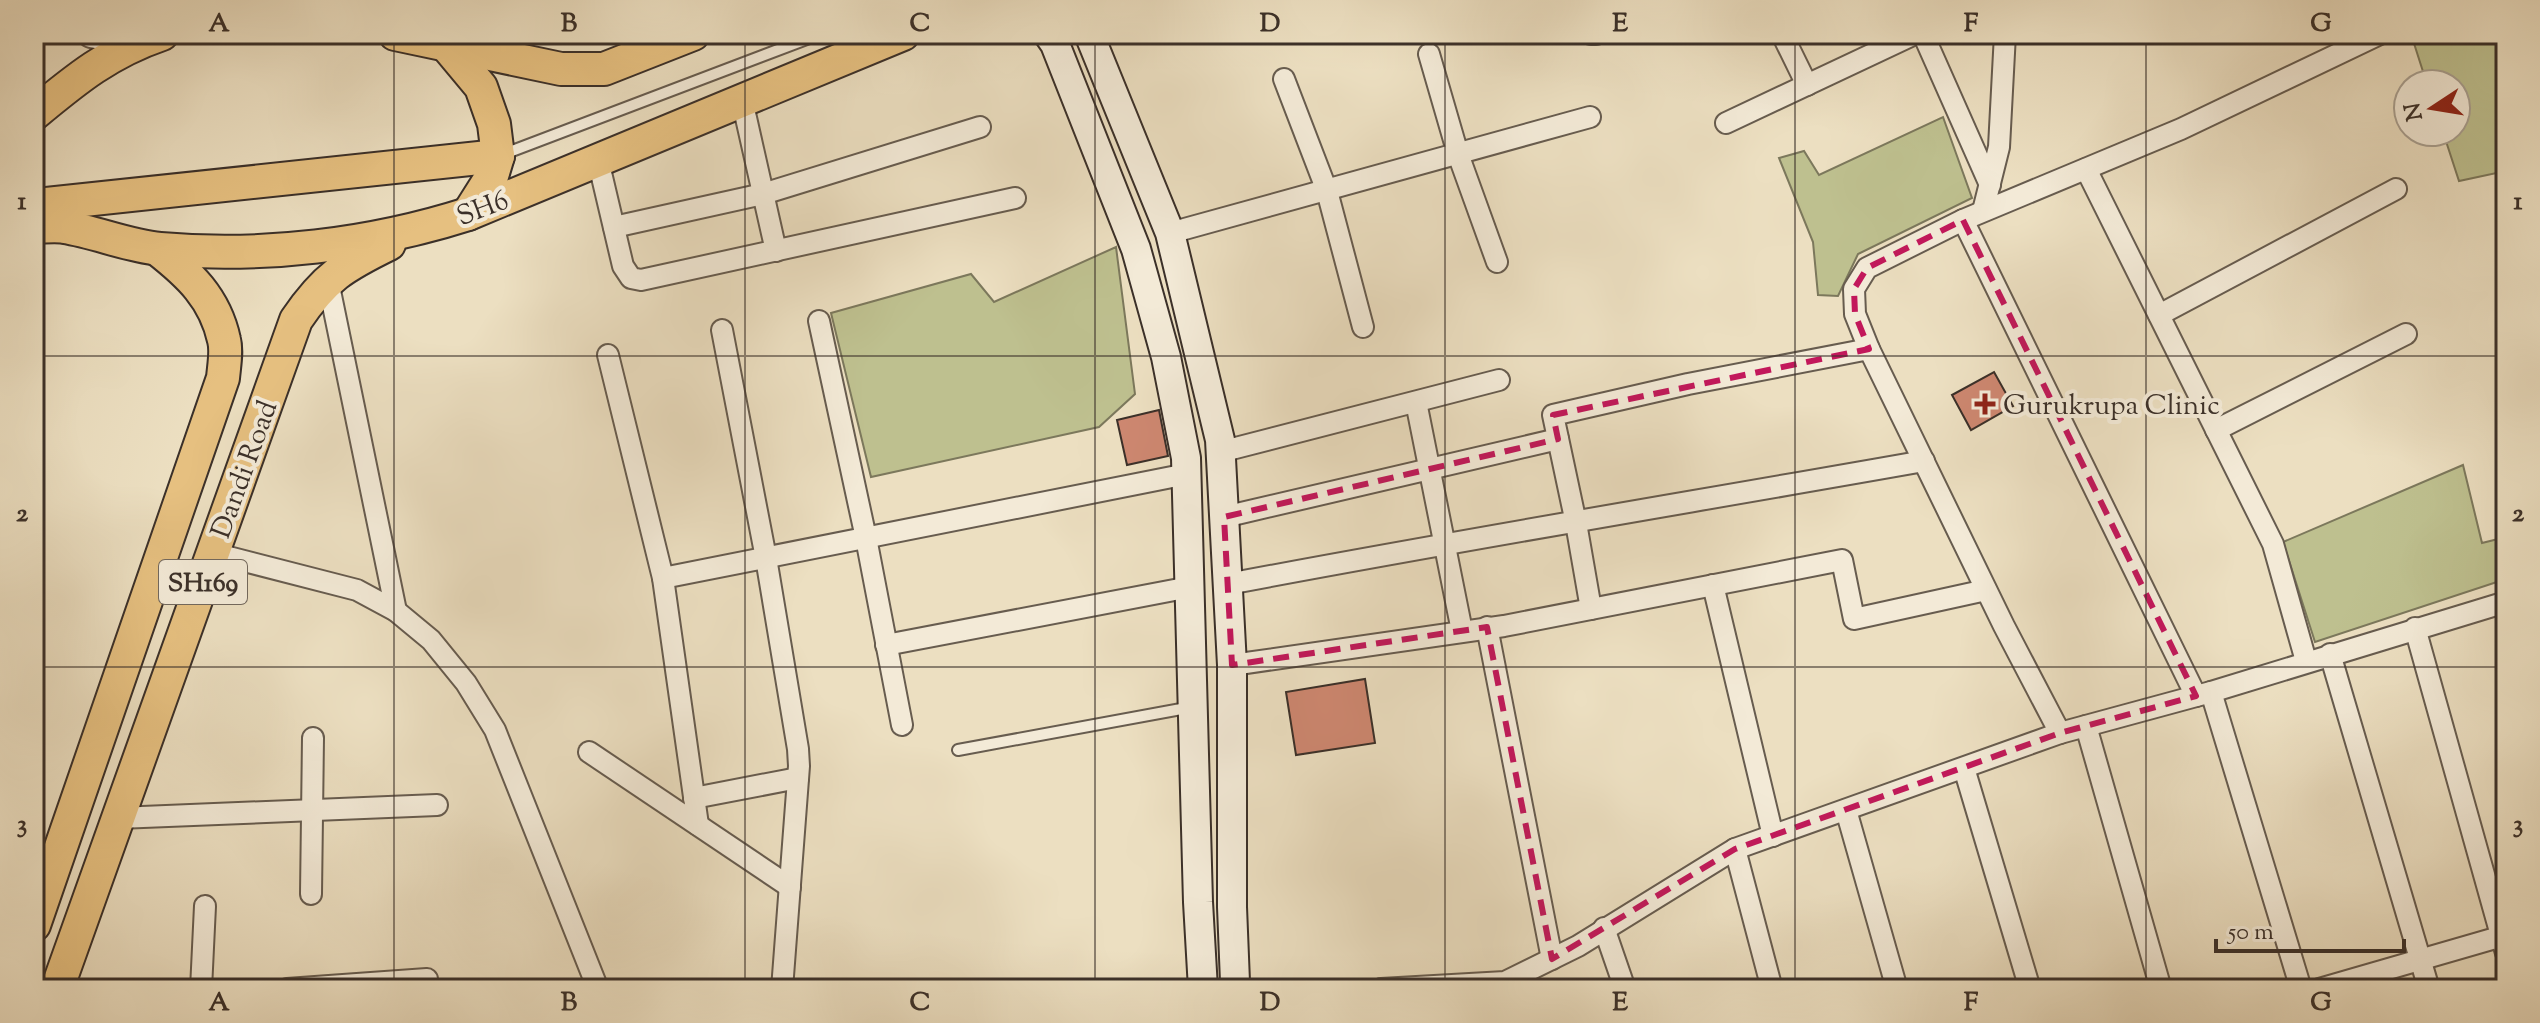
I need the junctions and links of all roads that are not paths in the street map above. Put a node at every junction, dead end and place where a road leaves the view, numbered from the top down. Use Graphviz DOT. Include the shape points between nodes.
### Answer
graph roads {
  1 [pos="91,34"];
  2 [pos="395,34"];
  3 [pos="693,34"];
  4 [pos="820,34"];
  5 [pos="903,34"];
  6 [pos="1048,34"];
  7 [pos="1089,34"];
  8 [pos="1782,34"];
  9 [pos="1915,34"];
  10 [pos="1923,34"];
  11 [pos="2005,34"];
  12 [pos="2380,34"];
  13 [pos="149,38"];
  14 [pos="447,39"];
  15 [pos="637,45"];
  16 [pos="1429,54"];
  17 [pos="1284,79"];
  18 [pos="1807,85"];
  19 [pos="742,100"];
  20 [pos="34,114"];
  21 [pos="1590,117"];
  22 [pos="1726,123"];
  23 [pos="980,127"];
  24 [pos="1458,154"];
  25 [pos="498,156"];
  26 [pos="598,160"];
  27 [pos="2086,169"];
  28 [pos="1990,185"];
  29 [pos="2396,189"];
  30 [pos="1327,191"];
  31 [pos="763,194"];
  32 [pos="1015,198"];
  33 [pos="1983,211"];
  34 [pos="40,213"];
  35 [pos="468,214"];
  36 [pos="1963,220"];
  37 [pos="614,227"];
  38 [pos="418,230"];
  39 [pos="1170,233"];
  40 [pos="157,249"];
  41 [pos="776,251"];
  42 [pos="1497,262"];
  43 [pos="328,281"];
  44 [pos="2159,315"];
  45 [pos="819,321"];
  46 [pos="1363,327"];
  47 [pos="722,330"];
  48 [pos="2406,334"];
  49 [pos="1869,349"];
  50 [pos="608,355"];
  51 [pos="1499,380"];
  52 [pos="1416,402"];
  53 [pos="2216,430"];
  54 [pos="1558,439"];
  55 [pos="1220,452"];
  56 [pos="1924,461"];
  57 [pos="1431,469"];
  58 [pos="1187,474"];
  59 [pos="1224,517"];
  60 [pos="1576,523"];
  61 [pos="866,538"];
  62 [pos="1446,543"];
  63 [pos="213,553"];
  64 [pos="766,558"];
  65 [pos="663,578"];
  66 [pos="1228,584"];
  67 [pos="1713,585"];
  68 [pos="1190,587"];
  69 [pos="1986,590"];
  70 [pos="2506,602"];
  71 [pos="1591,609"];
  72 [pos="396,611"];
  73 [pos="1487,627"];
  74 [pos="2415,628"];
  75 [pos="1462,631"];
  76 [pos="886,645"];
  77 [pos="2330,654"];
  78 [pos="2306,661"];
  79 [pos="1232,665"];
  80 [pos="2204,694"];
  81 [pos="1193,707"];
  82 [pos="902,725"];
  83 [pos="2086,726"];
  84 [pos="2060,733"];
  85 [pos="313,738"];
  86 [pos="958,750"];
  87 [pos="589,752"];
  88 [pos="1964,768"];
  89 [pos="798,778"];
  90 [pos="694,798"];
  91 [pos="437,805"];
  92 [pos="310,810"];
  93 [pos="1846,810"];
  94 [pos="118,818"];
  95 [pos="698,825"];
  96 [pos="1773,836"];
  97 [pos="1735,849"];
  98 [pos="790,887"];
  99 [pos="311,894"];
  100 [pos="205,906"];
  101 [pos="34,925"];
  102 [pos="1604,928"];
  103 [pos="2504,942"];
  104 [pos="1552,959"];
  105 [pos="2421,959"];
  106 [pos="427,979"];
  107 [pos="1242,985"];
  108 [pos="1506,986"];
  109 [pos="57,989"];
  110 [pos="201,989"];
  111 [pos="287,989"];
  112 [pos="598,989"];
  113 [pos="782,989"];
  114 [pos="1203,989"];
  115 [pos="1381,989"];
  116 [pos="1625,989"];
  117 [pos="1772,989"];
  118 [pos="1897,989"];
  119 [pos="2030,989"];
  120 [pos="2161,989"];
  121 [pos="2301,989"];
  122 [pos="2319,989"];
  123 [pos="2429,989"];
  1 -- 13 [label="street"];
  2 -- 14 [label="main road"];
  3 -- 15 [label="main road"];
  4 -- 25 [label="lane"];
  5 -- 19 [label="main road, SH6"];
  6 -- 58 [label="main road" via="1136,249 1166,357"];
  7 -- 39 [label="main road"];
  8 -- 18 [label="street"];
  9 -- 18 [label="street"];
  10 -- 28 [label="street"];
  11 -- 28 [label="street" via="1999,147"];
  12 -- 27 [label="street"];
  13 -- 20 [label="main road" via="83,72"];
  14 -- 15 [label="main road" via="561,69 604,69"];
  14 -- 25 [label="main road" via="481,87"];
  16 -- 24 [label="street"];
  17 -- 30 [label="street"];
  18 -- 22 [label="street"];
  19 -- 26 [label="main road, SH6"];
  19 -- 31 [label="street"];
  21 -- 24 [label="street"];
  23 -- 31 [label="street"];
  24 -- 30 [label="street"];
  24 -- 42 [label="street"];
  25 -- 34 [label="main road"];
  25 -- 35 [label="main road"];
  26 -- 35 [label="main road, SH6"];
  26 -- 37 [label="street"];
  27 -- 33 [label="street"];
  27 -- 44 [label="street"];
  28 -- 33 [label="street"];
  29 -- 44 [label="street"];
  30 -- 39 [label="street"];
  30 -- 46 [label="street"];
  31 -- 37 [label="street"];
  31 -- 41 [label="street"];
  32 -- 41 [label="street"];
  33 -- 36 [label="street"];
  34 -- 40 [label="main road, SH6"];
  35 -- 38 [label="main road, SH6"];
  36 -- 49 [label="street" via="1867,268 1854,289 1855,314"];
  36 -- 80 [label="street"];
  37 -- 41 [label="street" via="626,272 641,280"];
  38 -- 40 [label="main road, SH6" via="252,251"];
  38 -- 43 [label="main road, Dandi Road / SH169" via="348,264"];
  39 -- 55 [label="main road"];
  40 -- 101 [label="main road, Dandi Road / SH169" via="193,278 215,312 225,342 223,378"];
  43 -- 63 [label="main road, Dandi Road / SH169" via="296,320"];
  43 -- 72 [label="street"];
  44 -- 53 [label="street"];
  45 -- 61 [label="street"];
  47 -- 64 [label="street"];
  48 -- 53 [label="street"];
  49 -- 54 [label="street" via="1553,415"];
  49 -- 56 [label="street"];
  50 -- 65 [label="street"];
  51 -- 52 [label="street"];
  52 -- 55 [label="street"];
  52 -- 57 [label="street"];
  53 -- 78 [label="street" via="2273,544"];
  54 -- 57 [label="street"];
  54 -- 60 [label="street"];
  55 -- 59 [label="main road"];
  56 -- 60 [label="street"];
  56 -- 69 [label="street"];
  57 -- 59 [label="street"];
  57 -- 62 [label="street"];
  58 -- 61 [label="street"];
  58 -- 68 [label="main road"];
  59 -- 66 [label="main road"];
  60 -- 62 [label="street"];
  60 -- 71 [label="street"];
  61 -- 64 [label="street"];
  61 -- 76 [label="street"];
  62 -- 66 [label="street"];
  62 -- 75 [label="street"];
  63 -- 72 [label="street" via="357,590"];
  63 -- 94 [label="main road, Dandi Road / SH169"];
  64 -- 65 [label="street"];
  64 -- 89 [label="street" via="798,749"];
  65 -- 90 [label="street"];
  66 -- 79 [label="main road"];
  67 -- 69 [label="street" via="1842,560 1854,619"];
  67 -- 71 [label="street"];
  67 -- 96 [label="street"];
  68 -- 76 [label="street"];
  68 -- 81 [label="main road"];
  69 -- 84 [label="street"];
  70 -- 74 [label="street"];
  71 -- 73 [label="street"];
  72 -- 112 [label="street" via="431,640 495,730"];
  73 -- 75 [label="street"];
  73 -- 104 [label="street"];
  74 -- 77 [label="street"];
  74 -- 103 [label="street"];
  75 -- 79 [label="street"];
  76 -- 82 [label="street"];
  77 -- 78 [label="street"];
  77 -- 105 [label="street"];
  78 -- 80 [label="street"];
  79 -- 107 [label="main road" via="1232,907"];
  80 -- 83 [label="street"];
  80 -- 121 [label="street"];
  81 -- 86 [label="lane"];
  81 -- 114 [label="main road"];
  83 -- 84 [label="street"];
  83 -- 120 [label="street"];
  84 -- 88 [label="street"];
  85 -- 92 [label="street"];
  87 -- 95 [label="street"];
  88 -- 93 [label="street"];
  88 -- 119 [label="street"];
  89 -- 90 [label="street"];
  89 -- 98 [label="street"];
  90 -- 95 [label="street"];
  91 -- 92 [label="street"];
  92 -- 94 [label="street"];
  92 -- 99 [label="street"];
  93 -- 96 [label="street"];
  93 -- 118 [label="street"];
  94 -- 109 [label="main road, Dandi Road / SH169"];
  95 -- 98 [label="street"];
  96 -- 97 [label="street"];
  97 -- 102 [label="street"];
  97 -- 117 [label="street"];
  98 -- 113 [label="street"];
  100 -- 110 [label="street"];
  102 -- 104 [label="street"];
  102 -- 116 [label="street"];
  103 -- 105 [label="street"];
  104 -- 108 [label="street"];
  105 -- 122 [label="street"];
  105 -- 123 [label="street"];
  106 -- 111 [label="street"];
  107 -- 114 [label="main road" via="1222,981"];
  108 -- 115 [label="street"];
}
